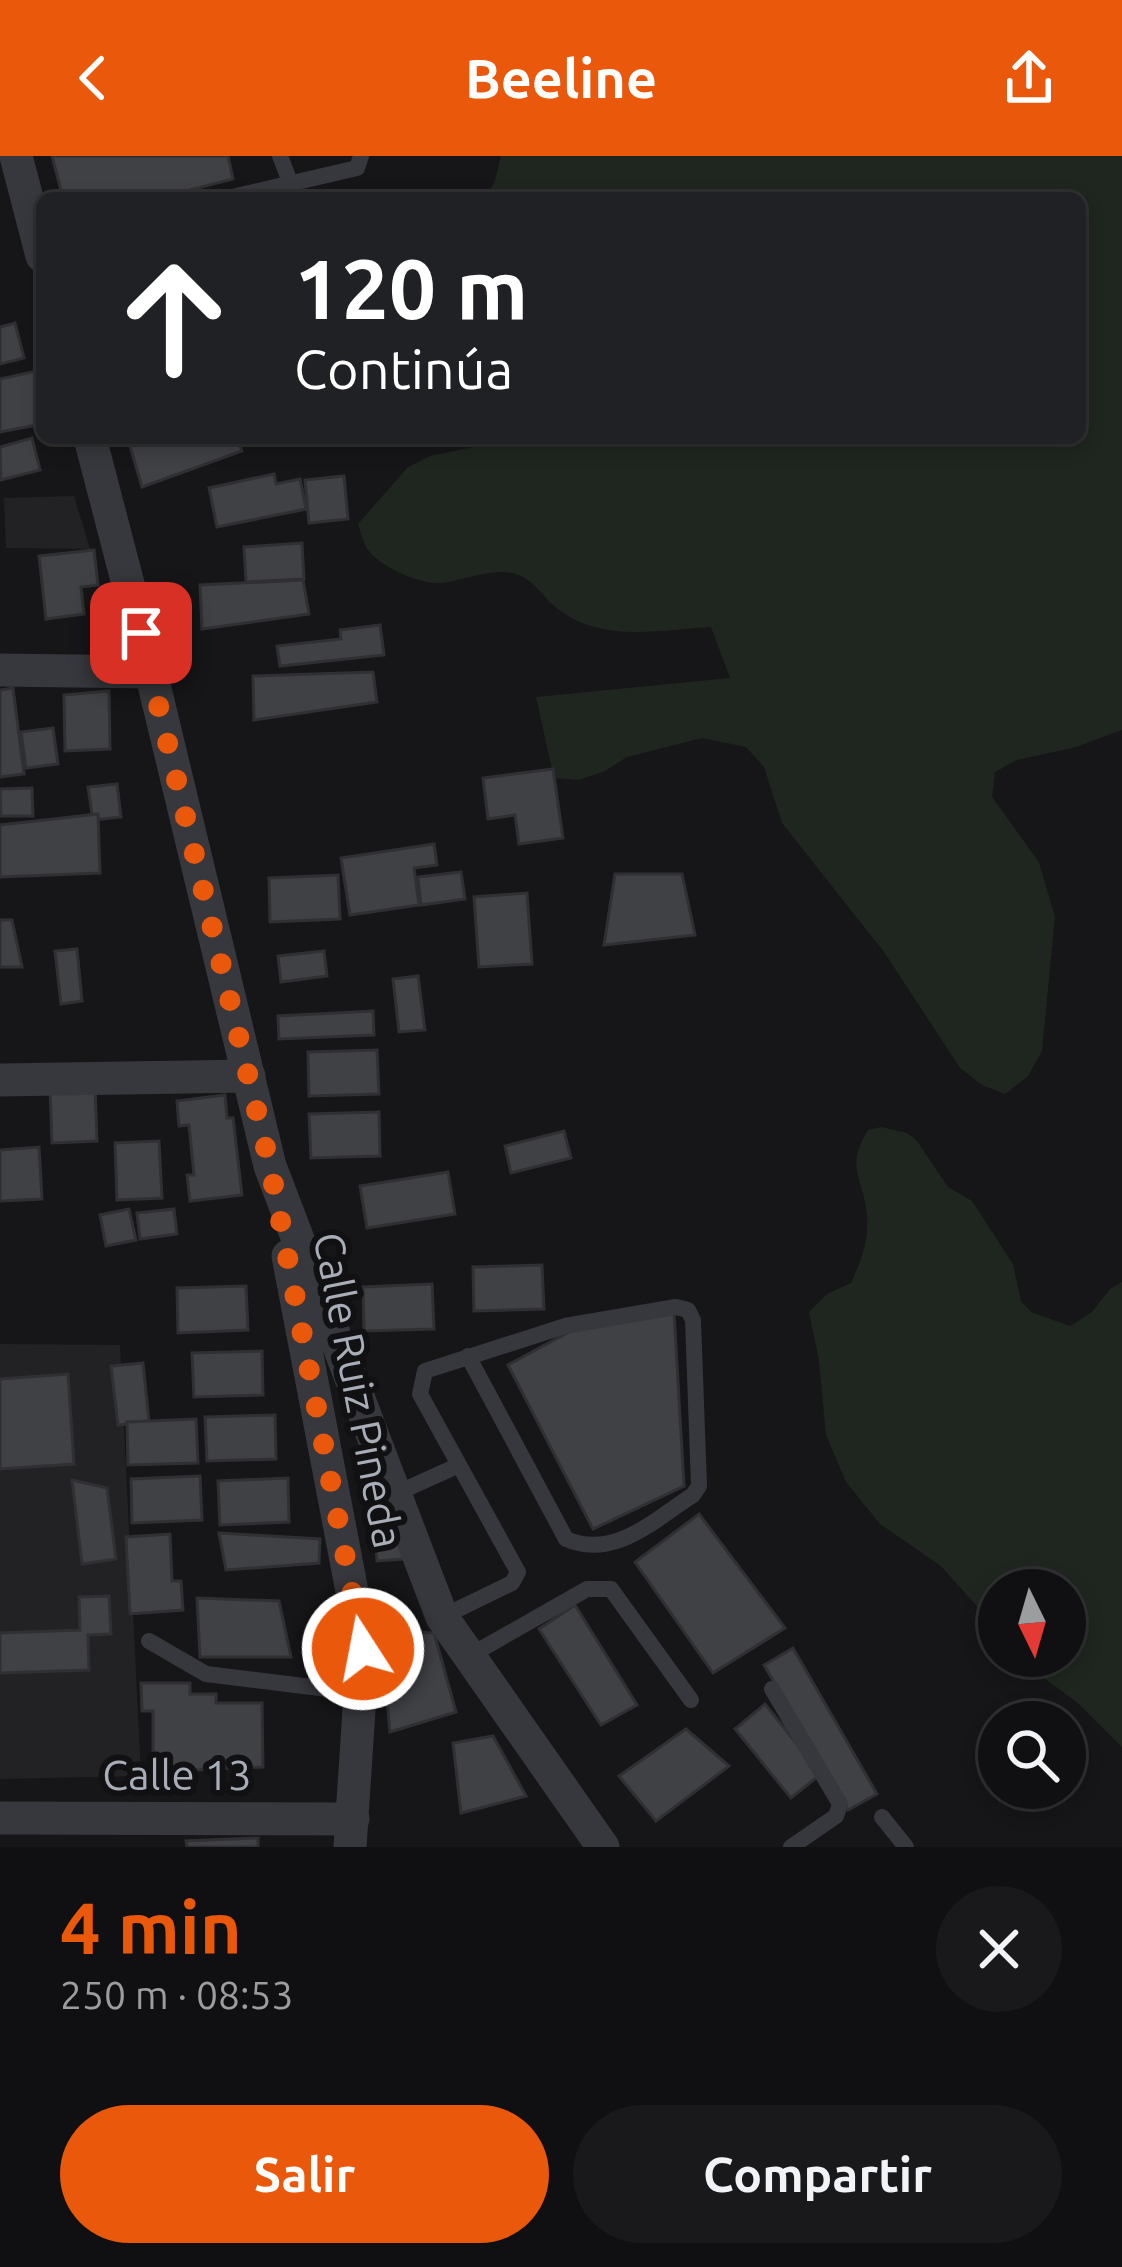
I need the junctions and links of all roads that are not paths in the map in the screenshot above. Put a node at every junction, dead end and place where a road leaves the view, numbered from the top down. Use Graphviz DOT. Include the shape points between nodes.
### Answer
graph roads {
  1 [pos="16,156"];
  2 [pos="280,156"];
  3 [pos="361,156"];
  4 [pos="290,182"];
  5 [pos="251,192"];
  6 [pos="13,195"];
  7 [pos="36,239"];
  8 [pos="92,444"];
  9 [pos="0,670"];
  10 [pos="151,672"];
  11 [pos="248,1076"];
  12 [pos="0,1080"];
  13 [pos="270,1166"];
  14 [pos="468,1355"];
  15 [pos="457,1466"];
  16 [pos="395,1494"];
  17 [pos="442,1617"];
  18 [pos="149,1641"];
  19 [pos="469,1656"];
  20 [pos="772,1689"];
  21 [pos="360,1693"];
  22 [pos="691,1700"];
  23 [pos="882,1817"];
  24 [pos="0,1818"];
  25 [pos="351,1833"];
  26 [pos="603,1847"];
  27 [pos="791,1847"];
  28 [pos="906,1847"];
  1 -- 6 [label="street"];
  2 -- 4 [label="lane"];
  3 -- 4 [label="lane" via="357,168"];
  4 -- 5 [label="lane"];
  6 -- 7 [label="street"];
  8 -- 10 [label="street"];
  9 -- 10 [label="street"];
  10 -- 11 [label="street"];
  11 -- 12 [label="street"];
  11 -- 13 [label="street"];
  13 -- 16 [label="street"];
  13 -- 21 [label="street, Calle Ruiz Pineda" via="363,1649"];
  14 -- 14 [label="lane" via="566,1539 618,1543 697,1491 688,1310 565,1326"];
  14 -- 15 [label="lane" via="424,1371 420,1382"];
  15 -- 16 [label="lane"];
  15 -- 17 [label="lane" via="518,1572"];
  16 -- 17 [label="street"];
  17 -- 19 [label="street"];
  18 -- 21 [label="lane" via="206,1674"];
  19 -- 22 [label="lane" via="602,1587"];
  19 -- 26 [label="street"];
  20 -- 27 [label="lane" via="840,1804 836,1816"];
  21 -- 25 [label="street, Calle Ruiz Pineda"];
  23 -- 28 [label="lane"];
  24 -- 25 [label="street, Calle 13"];
}
